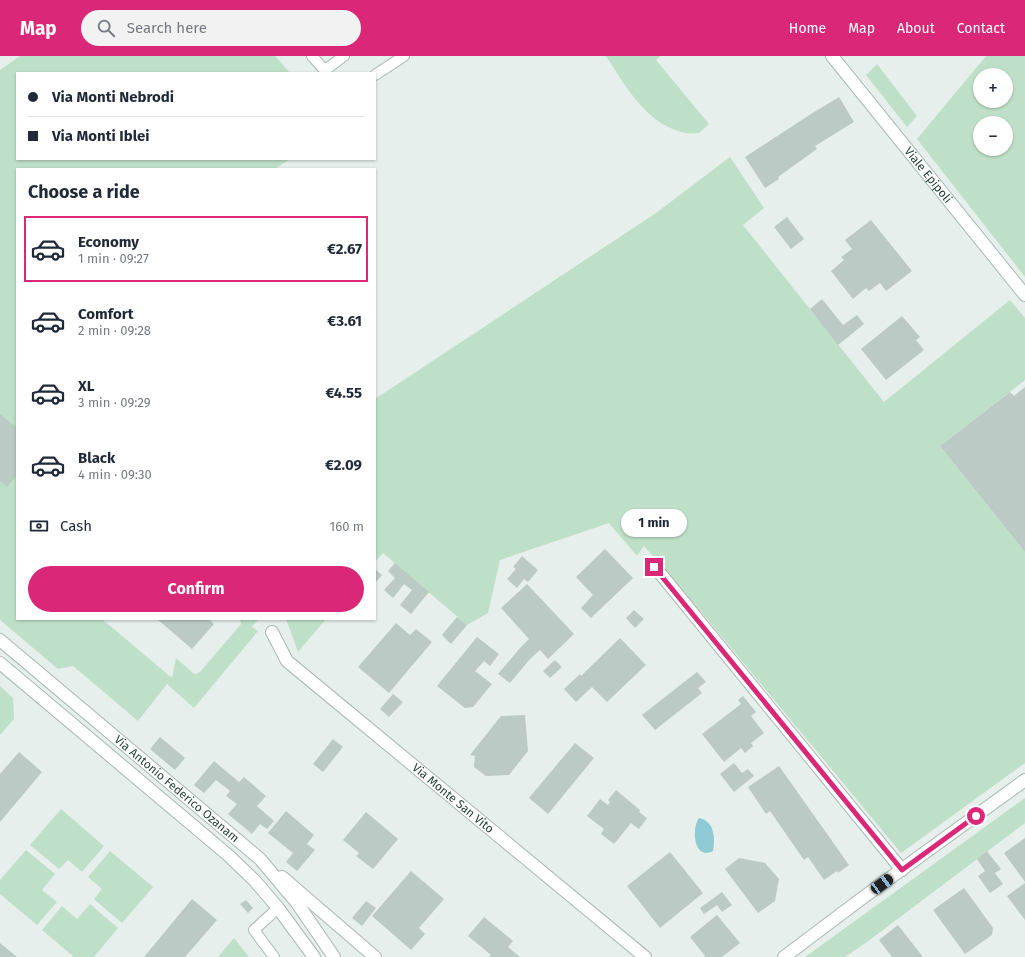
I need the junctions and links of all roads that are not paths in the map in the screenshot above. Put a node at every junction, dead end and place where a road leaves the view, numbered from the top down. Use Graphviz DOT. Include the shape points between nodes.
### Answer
graph roads {
  1 [pos="312,56"];
  2 [pos="344,56"];
  3 [pos="404,56"];
  4 [pos="832,56"];
  5 [pos="326,71"];
  6 [pos="376,74"];
  7 [pos="1025,295"];
  8 [pos="654,567"];
  9 [pos="272,632"];
  10 [pos="0,640"];
  11 [pos="0,663"];
  12 [pos="1025,780"];
  13 [pos="260,859"];
  14 [pos="902,870"];
  15 [pos="278,908"];
  16 [pos="274,957"];
  17 [pos="314,957"];
  18 [pos="334,957"];
  19 [pos="374,957"];
  20 [pos="645,957"];
  21 [pos="784,957"];
  1 -- 5 [label="lane"];
  2 -- 5 [label="lane"];
  3 -- 6 [label="lane"];
  4 -- 7 [label="street, Viale Epipoli"];
  8 -- 14 [label="street"];
  9 -- 20 [label="street, Via Monte San Vito" via="287,661"];
  10 -- 13 [label="street, Via Antonio Federico Ozanam"];
  11 -- 15 [label="street, Via Antonio Federico Ozanam" via="228,855 256,881"];
  12 -- 14 [label="street"];
  13 -- 18 [label="street, Via Antonio Federico Ozanam" via="297,903"];
  13 -- 19 [label="street"];
  14 -- 21 [label="street"];
  15 -- 16 [label="lane" via="254,930"];
  15 -- 17 [label="street, Via Antonio Federico Ozanam"];
}
